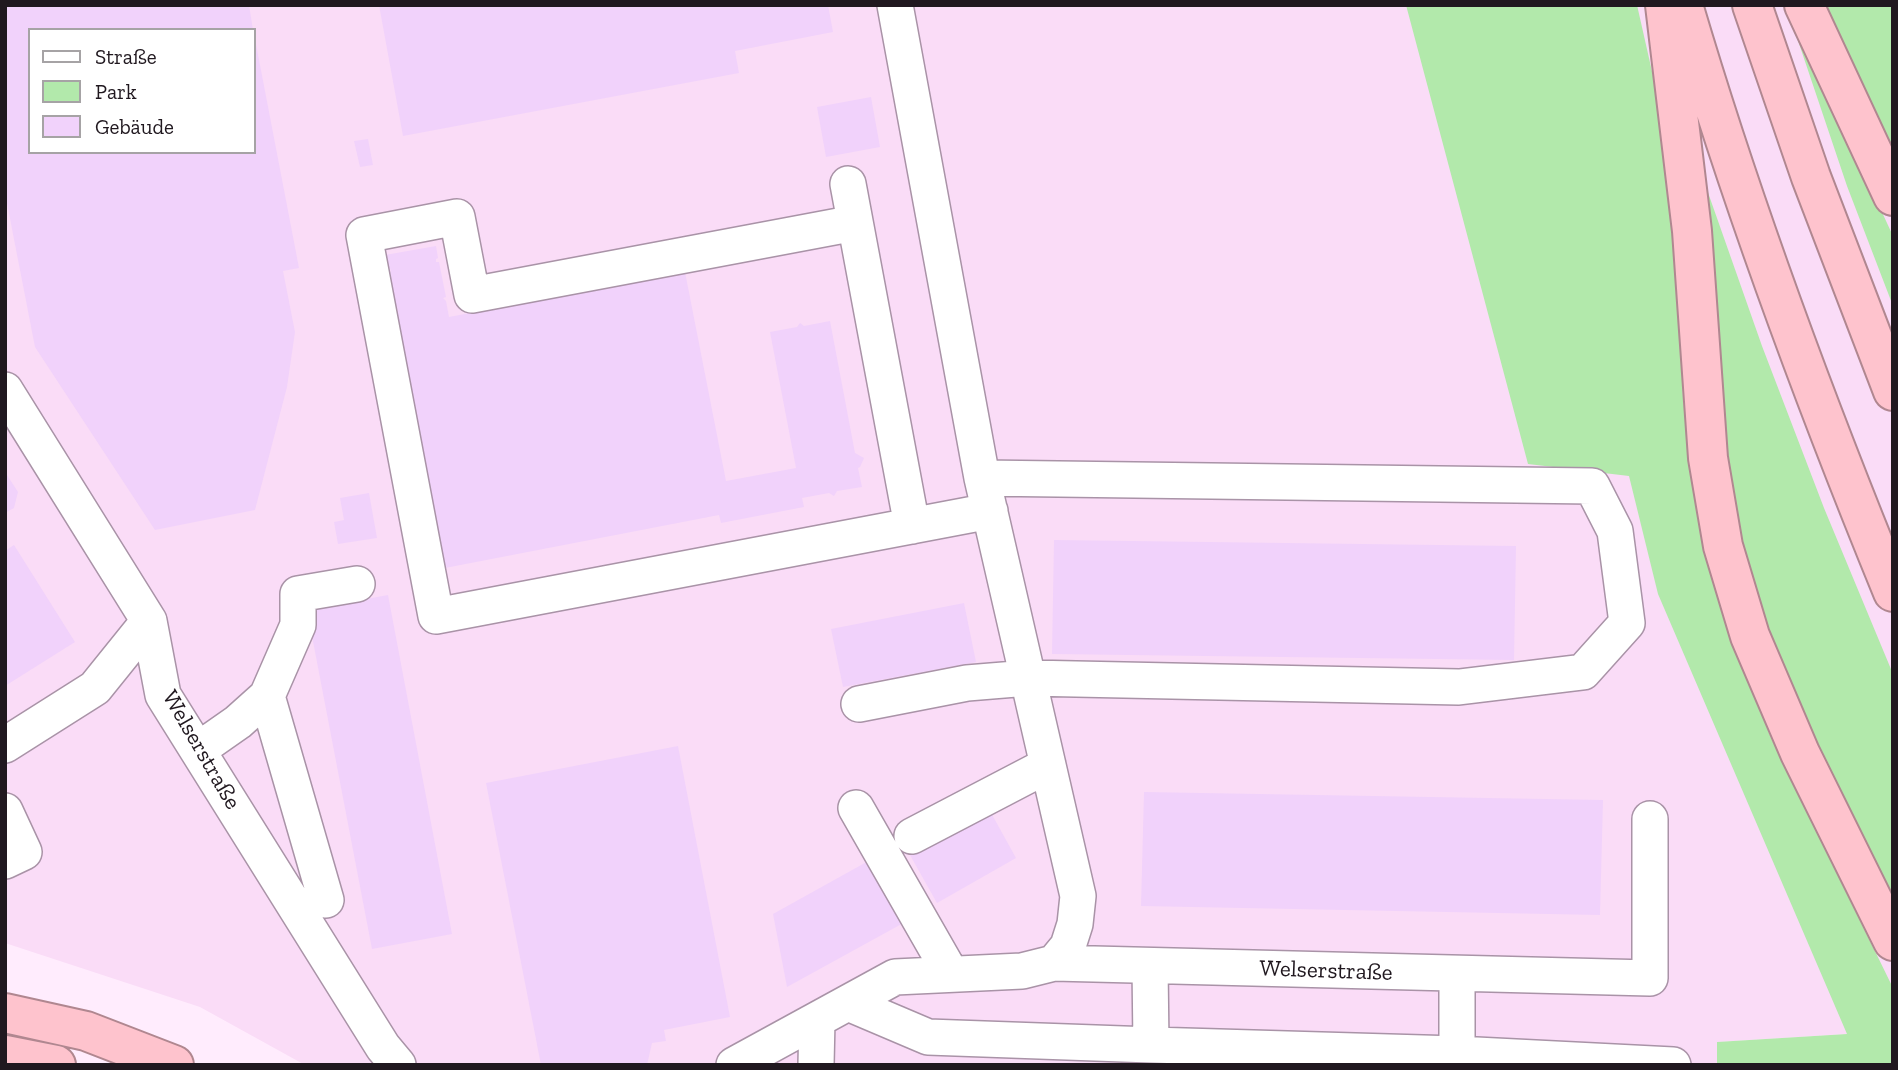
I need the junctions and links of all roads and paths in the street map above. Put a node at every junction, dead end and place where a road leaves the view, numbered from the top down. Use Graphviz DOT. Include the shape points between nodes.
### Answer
graph roads {
  1 [pos="895,5"];
  2 [pos="1665,5"];
  3 [pos="1683,5"];
  4 [pos="1752,5"];
  5 [pos="1804,5"];
  6 [pos="848,184"];
  7 [pos="1893,196"];
  8 [pos="855,223"];
  9 [pos="5,390"];
  10 [pos="1893,391"];
  11 [pos="982,478"];
  12 [pos="990,511"];
  13 [pos="912,526"];
  14 [pos="357,584"];
  15 [pos="1893,592"];
  16 [pos="149,621"];
  17 [pos="1028,678"];
  18 [pos="267,696"];
  19 [pos="859,704"];
  20 [pos="5,745"];
  21 [pos="198,750"];
  22 [pos="1048,765"];
  23 [pos="856,808"];
  24 [pos="5,811"];
  25 [pos="1650,819"];
  26 [pos="912,836"];
  27 [pos="5,861"];
  28 [pos="326,900"];
  29 [pos="1893,942"];
  30 [pos="1054,963"];
  31 [pos="1150,965"];
  32 [pos="951,974"];
  33 [pos="1457,974"];
  34 [pos="848,1003"];
  35 [pos="5,1013"];
  36 [pos="817,1020"];
  37 [pos="1151,1045"];
  38 [pos="1457,1054"];
  39 [pos="5,1055"];
  40 [pos="56,1065"];
  41 [pos="174,1065"];
  42 [pos="398,1065"];
  43 [pos="734,1065"];
  44 [pos="816,1065"];
  45 [pos="1673,1065"];
  1 -- 11 [label="street"];
  2 -- 29 [label="highway" via="1692,232 1708,458 1723,546 1750,636 1800,753"];
  3 -- 15 [label="highway" via="1795,343"];
  4 -- 10 [label="highway" via="1811,177"];
  5 -- 7 [label="highway"];
  6 -- 8 [label="street"];
  8 -- 13 [label="street"];
  8 -- 13 [label="street" via="472,295 457,217 364,235 436,616"];
  9 -- 16 [label="street, Welserstraße"];
  11 -- 12 [label="street"];
  11 -- 17 [label="street" via="1592,486 1615,531 1627,623 1583,672 1459,687"];
  12 -- 13 [label="street"];
  12 -- 17 [label="street"];
  14 -- 18 [label="street" via="298,594 298,625"];
  16 -- 20 [label="street" via="94,688"];
  16 -- 21 [label="street, Welserstraße" via="163,695"];
  17 -- 19 [label="street" via="967,683"];
  17 -- 22 [label="street"];
  18 -- 21 [label="street"];
  18 -- 28 [label="street"];
  21 -- 42 [label="street, Welserstraße"];
  22 -- 26 [label="street"];
  22 -- 30 [label="street" via="1078,896 1068,946"];
  23 -- 32 [label="street"];
  24 -- 27 [label="street" via="24,852"];
  25 -- 33 [label="street, Welserstraße" via="1650,978"];
  30 -- 31 [label="street, Welserstraße"];
  30 -- 32 [label="street, Welserstraße" via="1022,971"];
  31 -- 33 [label="street, Welserstraße"];
  31 -- 37 [label="street"];
  32 -- 34 [label="street, Welserstraße" via="895,977"];
  33 -- 38 [label="street"];
  34 -- 36 [label="street, Welserstraße"];
  34 -- 37 [label="street" via="928,1037"];
  35 -- 41 [label="highway" via="86,1031"];
  36 -- 43 [label="street, Welserstraße"];
  36 -- 44 [label="street"];
  37 -- 38 [label="street"];
  38 -- 45 [label="street"];
  39 -- 40 [label="highway"];
}
